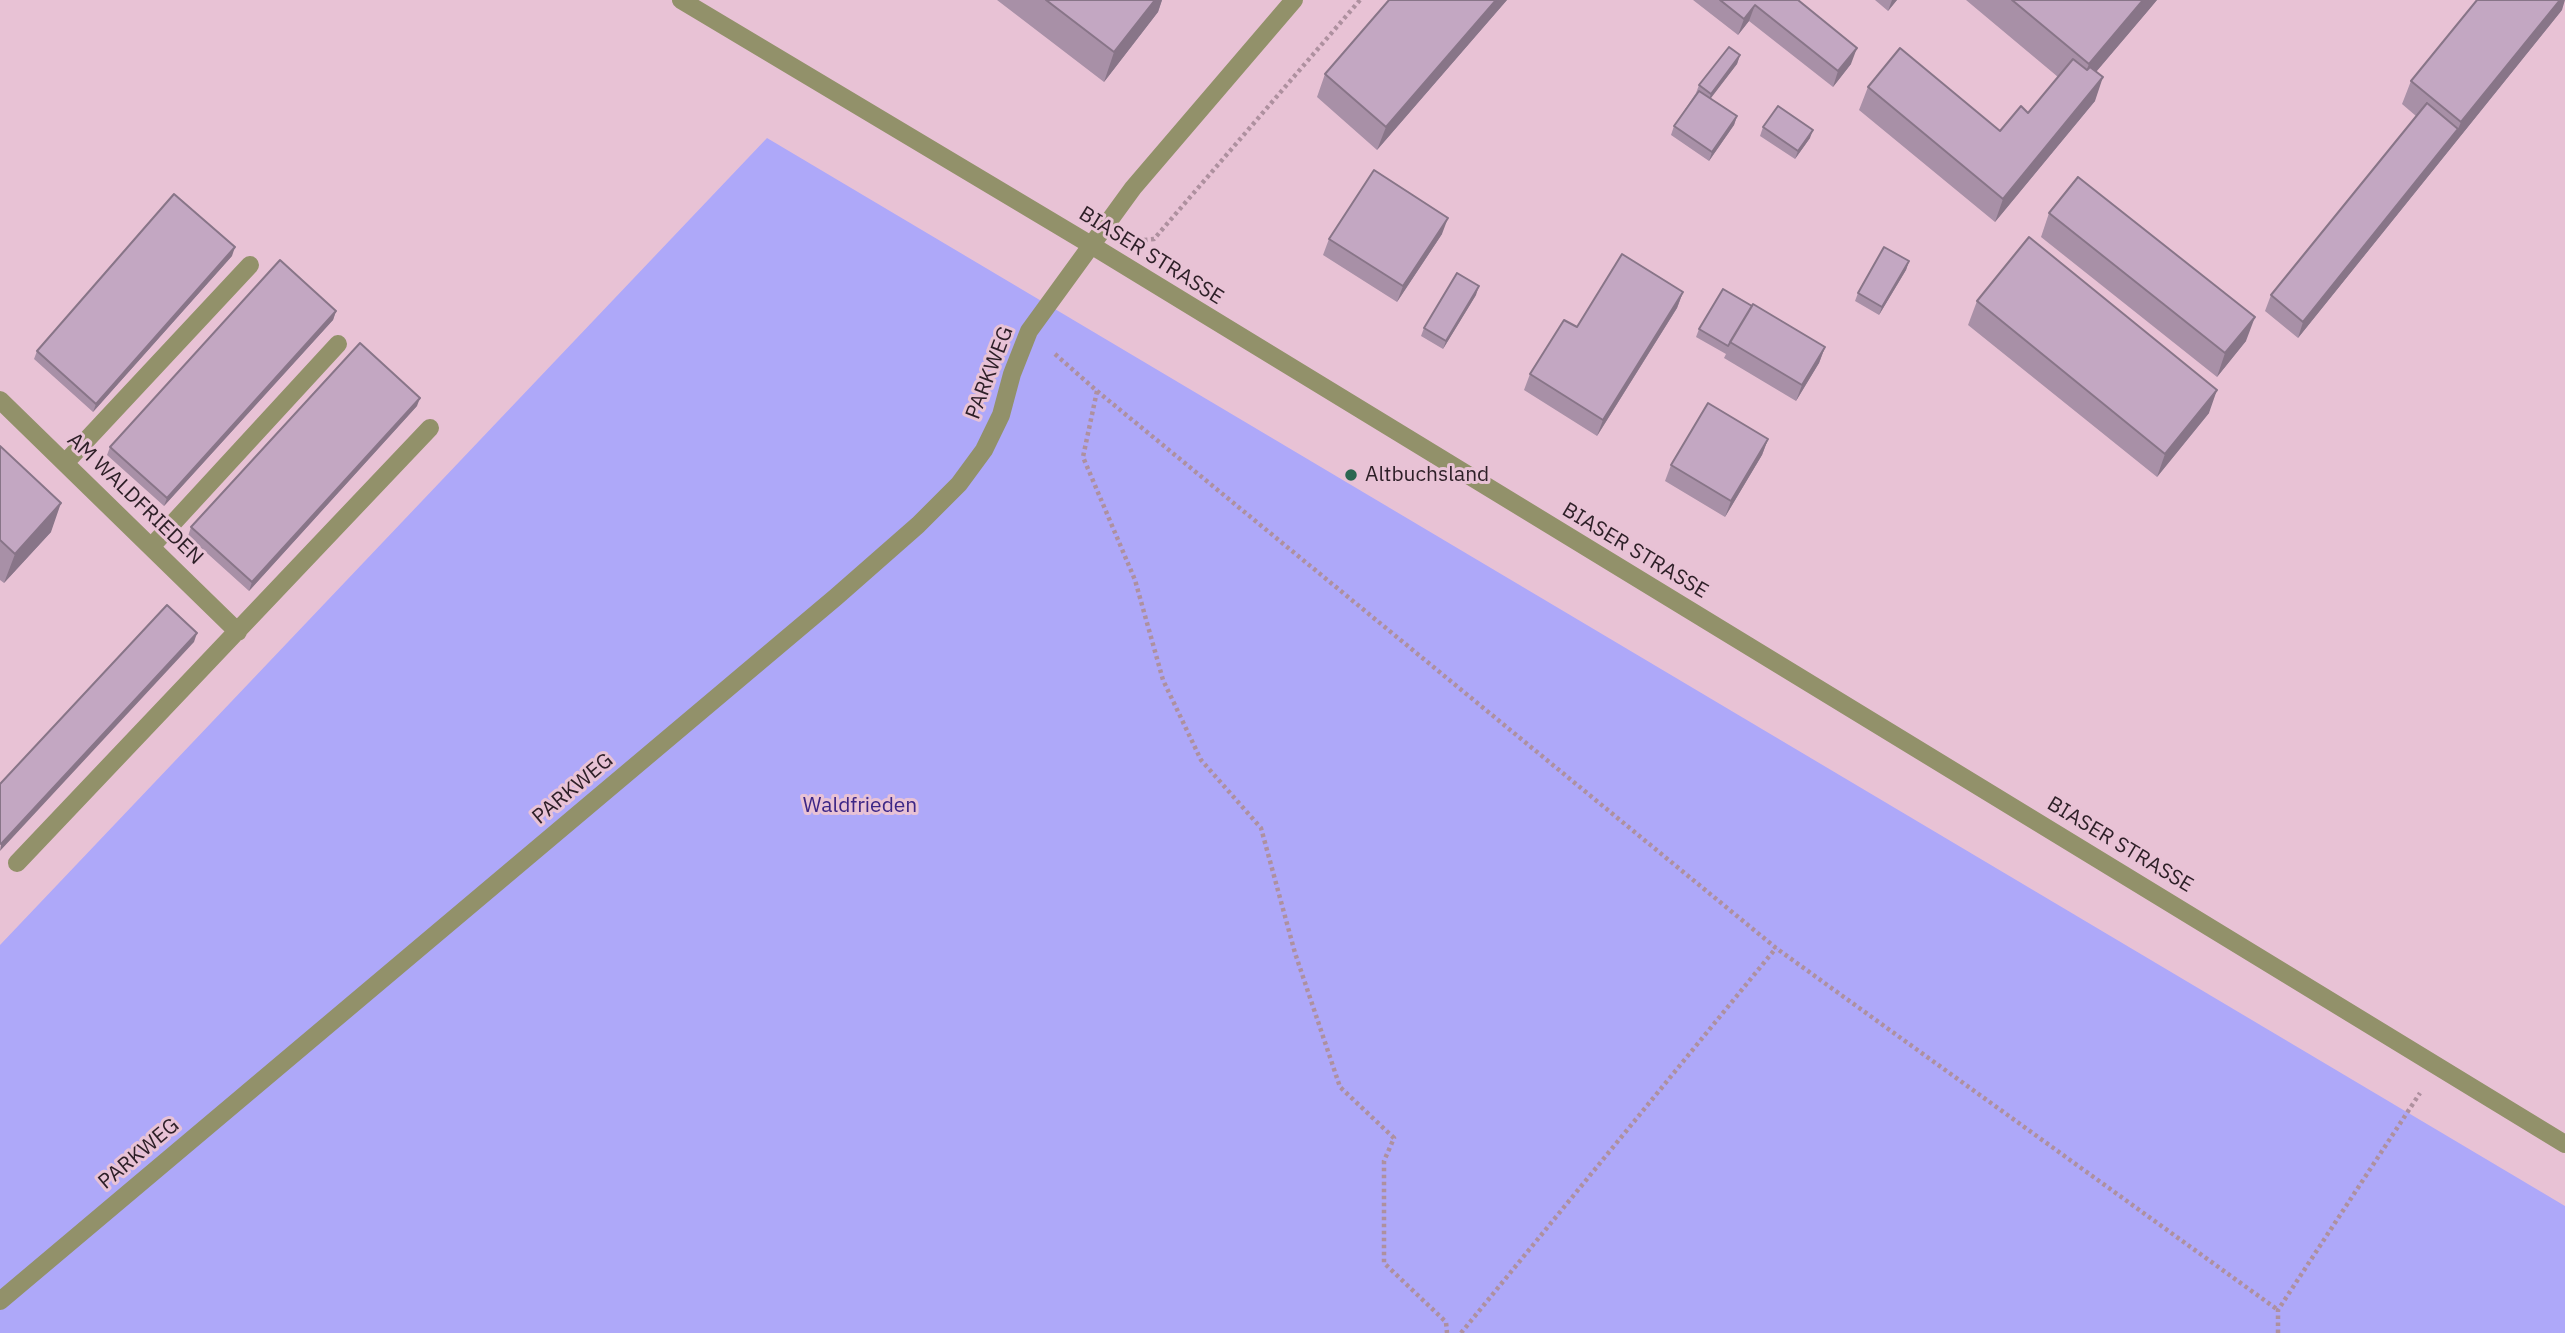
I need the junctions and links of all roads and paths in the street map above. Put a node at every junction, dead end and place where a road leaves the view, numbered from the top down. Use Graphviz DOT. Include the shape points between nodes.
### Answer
graph roads {
  1 [pos="681,0"];
  2 [pos="1294,0"];
  3 [pos="1360,0"];
  4 [pos="1091,244"];
  5 [pos="250,265"];
  6 [pos="1029,331"];
  7 [pos="338,344"];
  8 [pos="1097,391"];
  9 [pos="0,400"];
  10 [pos="430,428"];
  11 [pos="65,463"];
  12 [pos="150,547"];
  13 [pos="238,632"];
  14 [pos="17,863"];
  15 [pos="1776,948"];
  16 [pos="2438,1065"];
  17 [pos="2565,1144"];
  18 [pos="0,1301"];
  19 [pos="2278,1310"];
  20 [pos="1447,1333"];
  21 [pos="1461,1333"];
  22 [pos="2278,1333"];
  1 -- 4 [label="street, BIASER STRASSE"];
  2 -- 4 [label="street" via="1133,188"];
  3 -- 4 [label="path" via="1154,239"];
  4 -- 6 [label="street, PARKWEG"];
  4 -- 16 [label="street, BIASER STRASSE"];
  5 -- 11 [label="street"];
  6 -- 8 [label="path"];
  6 -- 18 [label="street, PARKWEG" via="1001,415 984,450 959,484 918,525"];
  7 -- 12 [label="street"];
  8 -- 15 [label="path"];
  8 -- 20 [label="path" via="1083,457 1135,580 1163,680 1201,761 1261,828 1295,953 1340,1087 1394,1138 1384,1161 1384,1263 1446,1322"];
  9 -- 11 [label="street, AM WALDFRIEDEN"];
  10 -- 13 [label="street"];
  11 -- 12 [label="street, AM WALDFRIEDEN"];
  12 -- 13 [label="street, AM WALDFRIEDEN"];
  13 -- 14 [label="street"];
  15 -- 19 [label="path"];
  15 -- 21 [label="path"];
  16 -- 17 [label="street, BIASER STRASSE"];
  16 -- 19 [label="path"];
  19 -- 22 [label="path"];
}
